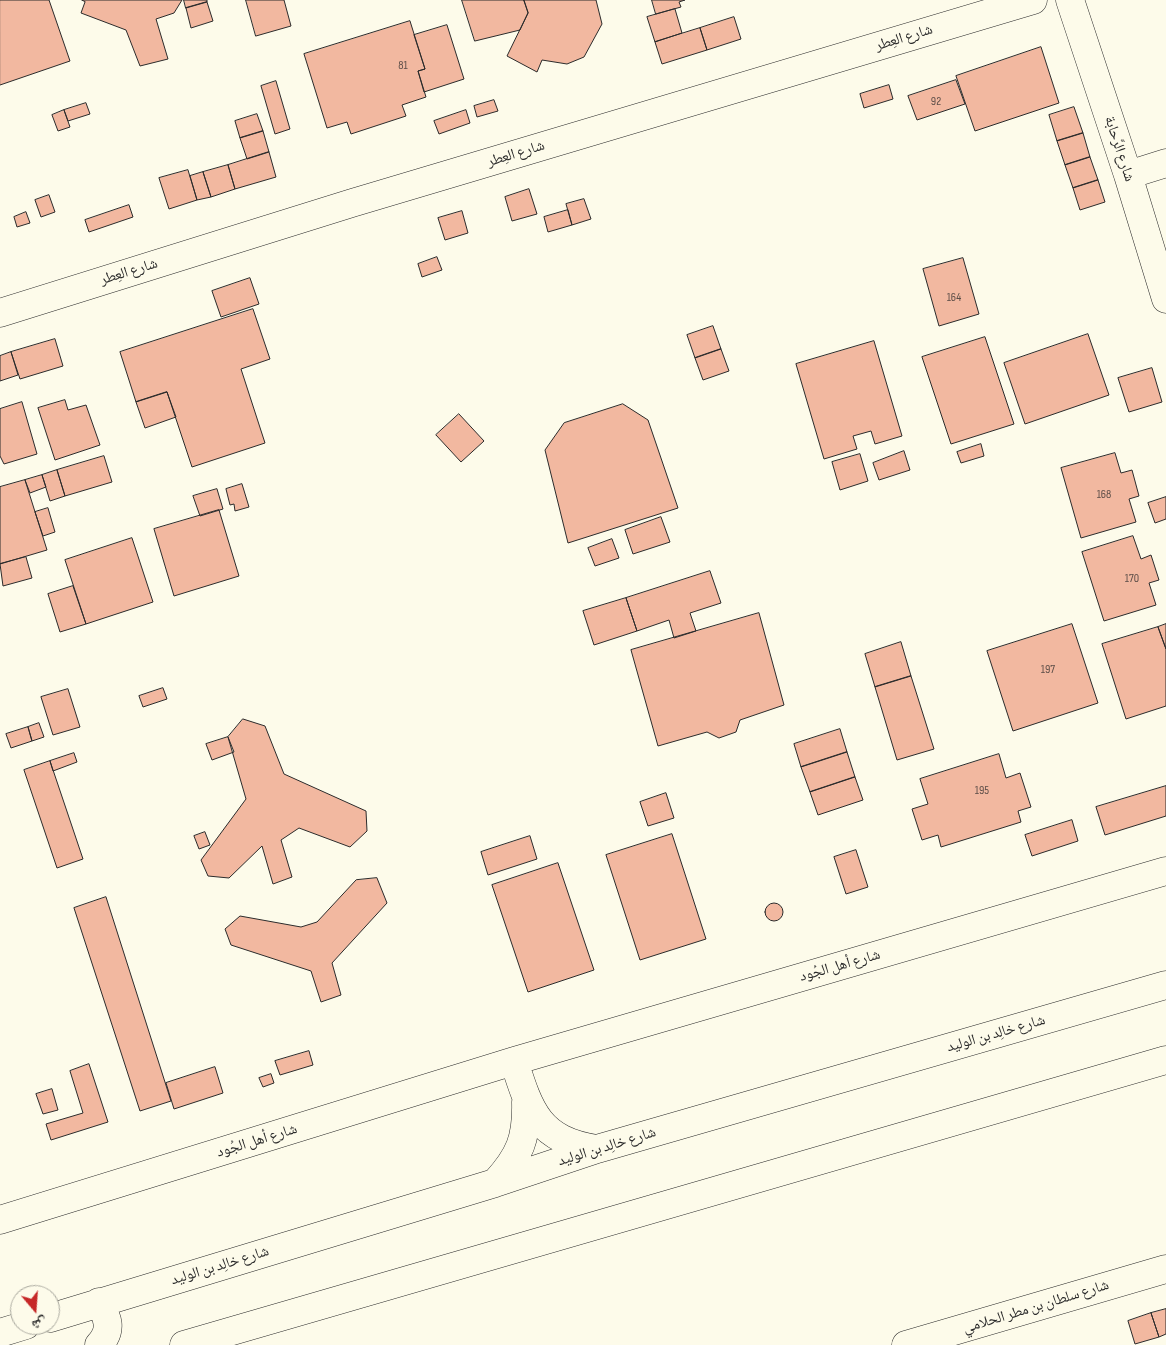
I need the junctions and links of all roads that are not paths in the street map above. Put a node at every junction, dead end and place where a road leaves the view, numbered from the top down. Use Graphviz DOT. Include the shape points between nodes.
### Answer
graph roads {
  1 [pos="1033,0"];
  2 [pos="1070,0"];
  3 [pos="1166,163"];
  4 [pos="1128,175"];
  5 [pos="1166,299"];
  6 [pos="0,313"];
  7 [pos="1166,871"];
  8 [pos="1166,985"];
  9 [pos="1166,1060"];
  10 [pos="514,1061"];
  11 [pos="526,1102"];
  12 [pos="597,1149"];
  13 [pos="495,1183"];
  14 [pos="0,1220"];
  15 [pos="1166,1268"];
  16 [pos="99,1302"];
  17 [pos="60,1315"];
  18 [pos="984,1335"];
  19 [pos="99,1345"];
  20 [pos="184,1345"];
  21 [pos="906,1345"];
  1 -- 6 [label="street, شارع العِطر" via="352,202"];
  2 -- 4 [label="street, شارع الرَّحابة"];
  3 -- 4 [label="street"];
  4 -- 5 [label="street, شارع الرَّحابة"];
  7 -- 10 [label="street, شارع أهل الجُود"];
  8 -- 12 [label="street, شارع خالِد بن الوليد"];
  9 -- 20 [label="street"];
  10 -- 11 [label="street"];
  10 -- 14 [label="street, شارع أهل الجُود"];
  11 -- 12 [label="street" via="535,1117 563,1140"];
  11 -- 13 [label="street" via="527,1124 521,1146"];
  12 -- 13 [label="street, شارع خالِد بن الوليد"];
  13 -- 16 [label="street, شارع خالِد بن الوليد"];
  15 -- 18 [label="street, شارع سلطان بن مطر الحلامي"];
  16 -- 17 [label="street, شارع خالِد بن الوليد"];
  16 -- 19 [label="street" via="109,1328"];
  18 -- 21 [label="street, شارع سلطان بن مطر الحلامي"];
}
